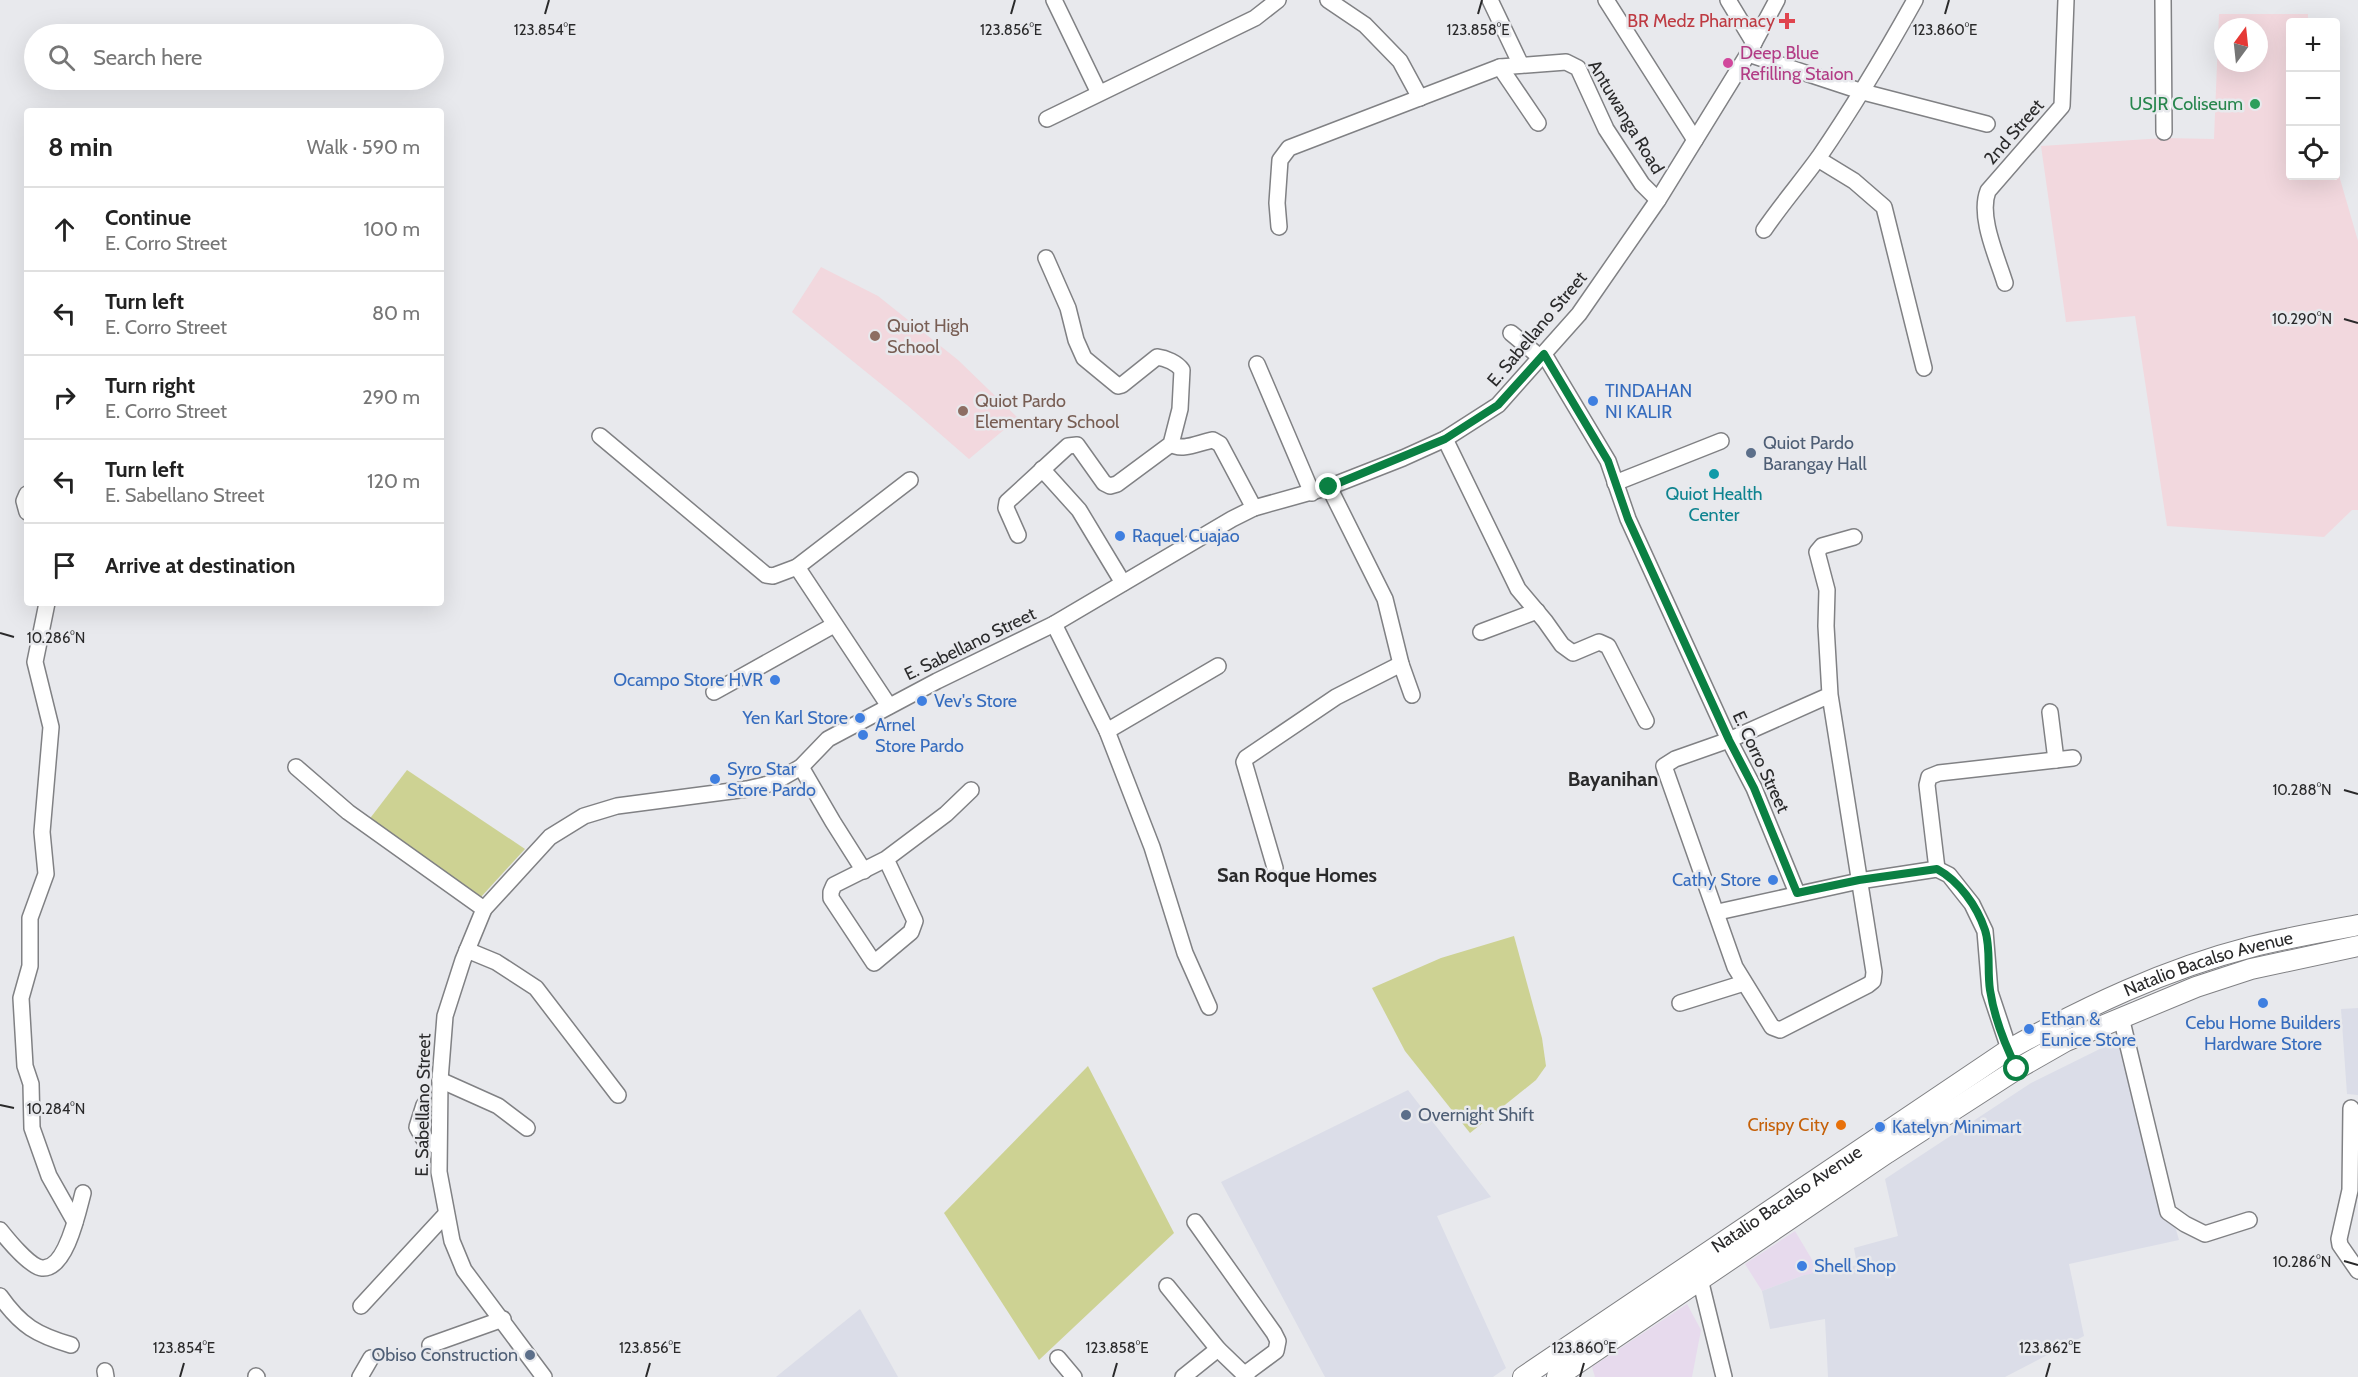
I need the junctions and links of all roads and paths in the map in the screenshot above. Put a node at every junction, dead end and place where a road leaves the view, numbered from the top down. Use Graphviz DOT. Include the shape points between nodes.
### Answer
graph roads {
  1 [pos="1054,0"];
  2 [pos="1278,0"];
  3 [pos="1329,0"];
  4 [pos="1490,0"];
  5 [pos="1606,0"];
  6 [pos="1728,0"];
  7 [pos="1777,0"];
  8 [pos="1915,0"];
  9 [pos="2066,0"];
  10 [pos="2163,0"];
  11 [pos="1751,49"];
  12 [pos="1521,65"];
  13 [pos="1500,67"];
  14 [pos="1863,92"];
  15 [pos="1099,93"];
  16 [pos="1420,98"];
  17 [pos="1047,119"];
  18 [pos="1538,123"];
  19 [pos="1987,124"];
  20 [pos="2164,132"];
  21 [pos="1695,140"];
  22 [pos="1818,159"];
  23 [pos="1658,200"];
  24 [pos="1279,227"];
  25 [pos="1764,230"];
  26 [pos="1046,258"];
  27 [pos="2005,283"];
  28 [pos="1511,333"];
  29 [pos="1542,356"];
  30 [pos="1257,364"];
  31 [pos="1924,368"];
  32 [pos="600,436"];
  33 [pos="1445,439"];
  34 [pos="1721,441"];
  35 [pos="1171,444"];
  36 [pos="1042,469"];
  37 [pos="910,480"];
  38 [pos="1615,483"];
  39 [pos="1329,487"];
  40 [pos="1312,493"];
  41 [pos="1254,508"];
  42 [pos="1018,535"];
  43 [pos="1854,537"];
  44 [pos="797,567"];
  45 [pos="1123,583"];
  46 [pos="46,606"];
  47 [pos="1537,611"];
  48 [pos="1054,624"];
  49 [pos="834,625"];
  50 [pos="1481,632"];
  51 [pos="1401,664"];
  52 [pos="1218,666"];
  53 [pos="714,692"];
  54 [pos="1412,695"];
  55 [pos="1830,695"];
  56 [pos="889,706"];
  57 [pos="2050,712"];
  58 [pos="1646,720"];
  59 [pos="1107,730"];
  60 [pos="1729,740"];
  61 [pos="2073,758"];
  62 [pos="2056,760"];
  63 [pos="296,766"];
  64 [pos="801,767"];
  65 [pos="971,790"];
  66 [pos="886,859"];
  67 [pos="1275,868"];
  68 [pos="1937,869"];
  69 [pos="864,871"];
  70 [pos="1859,880"];
  71 [pos="1797,893"];
  72 [pos="484,909"];
  73 [pos="1718,912"];
  74 [pos="2358,925"];
  75 [pos="2358,946"];
  76 [pos="467,950"];
  77 [pos="1744,983"];
  78 [pos="1680,1003"];
  79 [pos="1209,1007"];
  80 [pos="2121,1017"];
  81 [pos="2008,1050"];
  82 [pos="2017,1069"];
  83 [pos="440,1080"];
  84 [pos="618,1095"];
  85 [pos="424,1105"];
  86 [pos="2351,1108"];
  87 [pos="526,1128"];
  88 [pos="438,1147"];
  89 [pos="83,1194"];
  90 [pos="446,1214"];
  91 [pos="2249,1220"];
  92 [pos="75,1222"];
  93 [pos="1195,1222"];
  94 [pos="0,1230"];
  95 [pos="2358,1272"];
  96 [pos="1700,1279"];
  97 [pos="1167,1286"];
  98 [pos="0,1296"];
  99 [pos="361,1306"];
  100 [pos="503,1319"];
  101 [pos="71,1345"];
  102 [pos="430,1345"];
  103 [pos="1218,1349"];
  104 [pos="371,1358"];
  105 [pos="1058,1358"];
  106 [pos="1246,1375"];
  107 [pos="360,1377"];
  108 [pos="544,1377"];
  109 [pos="1074,1377"];
  110 [pos="1183,1377"];
  111 [pos="1523,1377"];
  112 [pos="1557,1377"];
  113 [pos="1724,1377"];
  1 -- 15 [label="street"];
  2 -- 15 [label="street" via="1255,18"];
  3 -- 16 [label="street" via="1365,25 1400,61"];
  4 -- 12 [label="street"];
  5 -- 21 [label="street"];
  6 -- 11 [label="street"];
  7 -- 11 [label="street, E. Sabellano Street"];
  8 -- 14 [label="street"];
  9 -- 27 [label="street, 2nd Street" via="2062,106 1988,190 1984,201"];
  10 -- 20 [label="street"];
  11 -- 14 [label="street"];
  11 -- 21 [label="street, E. Sabellano Street"];
  12 -- 13 [label="street, Antuwanga Road"];
  12 -- 23 [label="street, Antuwanga Road" via="1566,62 1578,68 1606,129 1642,184"];
  13 -- 16 [label="street, Antuwanga Road"];
  13 -- 18 [label="street"];
  14 -- 19 [label="street"];
  14 -- 22 [label="street"];
  15 -- 17 [label="street"];
  16 -- 24 [label="street, Antuwanga Road" via="1289,148 1281,160"];
  21 -- 23 [label="street, E. Sabellano Street"];
  22 -- 25 [label="street"];
  22 -- 31 [label="street" via="1884,207"];
  23 -- 29 [label="street, E. Sabellano Street" via="1579,314"];
  26 -- 35 [label="street" via="1084,358 1114,384 1122,386 1157,357 1182,370 1180,409"];
  28 -- 29 [label="street, E. Corro Street"];
  29 -- 33 [label="street, E. Sabellano Street" via="1498,405"];
  29 -- 38 [label="street, E. Corro Street" via="1608,461"];
  30 -- 40 [label="street"];
  32 -- 44 [label="street" via="766,575"];
  33 -- 39 [label="street, E. Sabellano Street"];
  33 -- 47 [label="street" via="1518,590"];
  34 -- 38 [label="street"];
  35 -- 36 [label="street" via="1110,486 1072,444"];
  35 -- 41 [label="street" via="1182,448 1213,440 1220,444"];
  36 -- 42 [label="street" via="1007,502"];
  36 -- 45 [label="street" via="1079,510"];
  37 -- 44 [label="street"];
  38 -- 60 [label="street, E. Corro Street"];
  39 -- 40 [label="street, E. Sabellano Street"];
  39 -- 51 [label="street" via="1386,599"];
  40 -- 41 [label="street, E. Sabellano Street"];
  41 -- 45 [label="street, E. Sabellano Street"];
  43 -- 55 [label="street" via="1822,546 1817,552 1827,590"];
  44 -- 49 [label="street"];
  45 -- 48 [label="street, E. Sabellano Street"];
  46 -- 92 [label="street" via="35,662 51,727 42,832 46,874 30,918 30,966 21,998 32,1128 49,1176"];
  47 -- 50 [label="street"];
  47 -- 58 [label="street" via="1562,645 1573,653 1599,642 1608,646"];
  48 -- 56 [label="street, E. Sabellano Street"];
  48 -- 59 [label="street"];
  49 -- 53 [label="street"];
  49 -- 56 [label="street"];
  51 -- 54 [label="street"];
  51 -- 67 [label="street" via="1336,697 1246,758"];
  52 -- 59 [label="street"];
  55 -- 60 [label="street"];
  55 -- 70 [label="street"];
  56 -- 64 [label="street, E. Sabellano Street" via="828,739"];
  57 -- 62 [label="street"];
  59 -- 79 [label="street" via="1152,847 1185,953"];
  60 -- 71 [label="street, E. Corro Street" via="1754,788"];
  60 -- 73 [label="street" via="1664,766"];
  61 -- 62 [label="street"];
  62 -- 68 [label="street" via="1929,777"];
  63 -- 72 [label="street" via="348,812"];
  64 -- 69 [label="street"];
  64 -- 72 [label="street, E. Sabellano Street" via="773,783 747,789 617,806 584,816 550,837"];
  65 -- 66 [label="street"];
  66 -- 69 [label="street"];
  66 -- 69 [label="street" via="915,921 911,932 874,963 831,898 834,885"];
  68 -- 70 [label="street"];
  68 -- 81 [label="street" via="1949,875 1972,904 1985,931 1990,992"];
  70 -- 71 [label="street"];
  70 -- 77 [label="street" via="1874,972 1868,985 1780,1030 1772,1027"];
  71 -- 73 [label="street"];
  72 -- 76 [label="street, E. Sabellano Street"];
  73 -- 77 [label="street"];
  74 -- 81 [label="main road, Natalio Bacalso Avenue" via="2251,947 2194,964 2108,997"];
  75 -- 80 [label="main road, Natalio Bacalso Avenue" via="2251,969"];
  76 -- 83 [label="street, E. Sabellano Street" via="445,1016"];
  76 -- 84 [label="street" via="536,988"];
  77 -- 78 [label="street"];
  80 -- 82 [label="main road, Natalio Bacalso Avenue" via="2066,1041"];
  80 -- 91 [label="street" via="2168,1212 2205,1234"];
  81 -- 82 [label="street"];
  81 -- 111 [label="main road, Natalio Bacalso Avenue"];
  82 -- 96 [label="main road, Natalio Bacalso Avenue"];
  83 -- 87 [label="street" via="498,1106"];
  83 -- 88 [label="street, E. Sabellano Street"];
  85 -- 88 [label="street" via="417,1127 423,1138"];
  86 -- 95 [label="street" via="2350,1190 2339,1239"];
  88 -- 90 [label="street, E. Sabellano Street"];
  89 -- 92 [label="street"];
  90 -- 99 [label="street"];
  90 -- 100 [label="street, E. Sabellano Street" via="464,1270"];
  92 -- 94 [label="street" via="61,1259 53,1266 41,1268"];
  93 -- 106 [label="street" via="1278,1341 1276,1351"];
  96 -- 112 [label="main road, Natalio Bacalso Avenue"];
  96 -- 113 [label="street"];
  97 -- 103 [label="street"];
  98 -- 101 [label="street" via="25,1326"];
  100 -- 102 [label="street"];
  100 -- 108 [label="street, E. Sabellano Street"];
  103 -- 106 [label="street"];
  103 -- 110 [label="street"];
  104 -- 107 [label="street"];
  105 -- 109 [label="street"];
}
